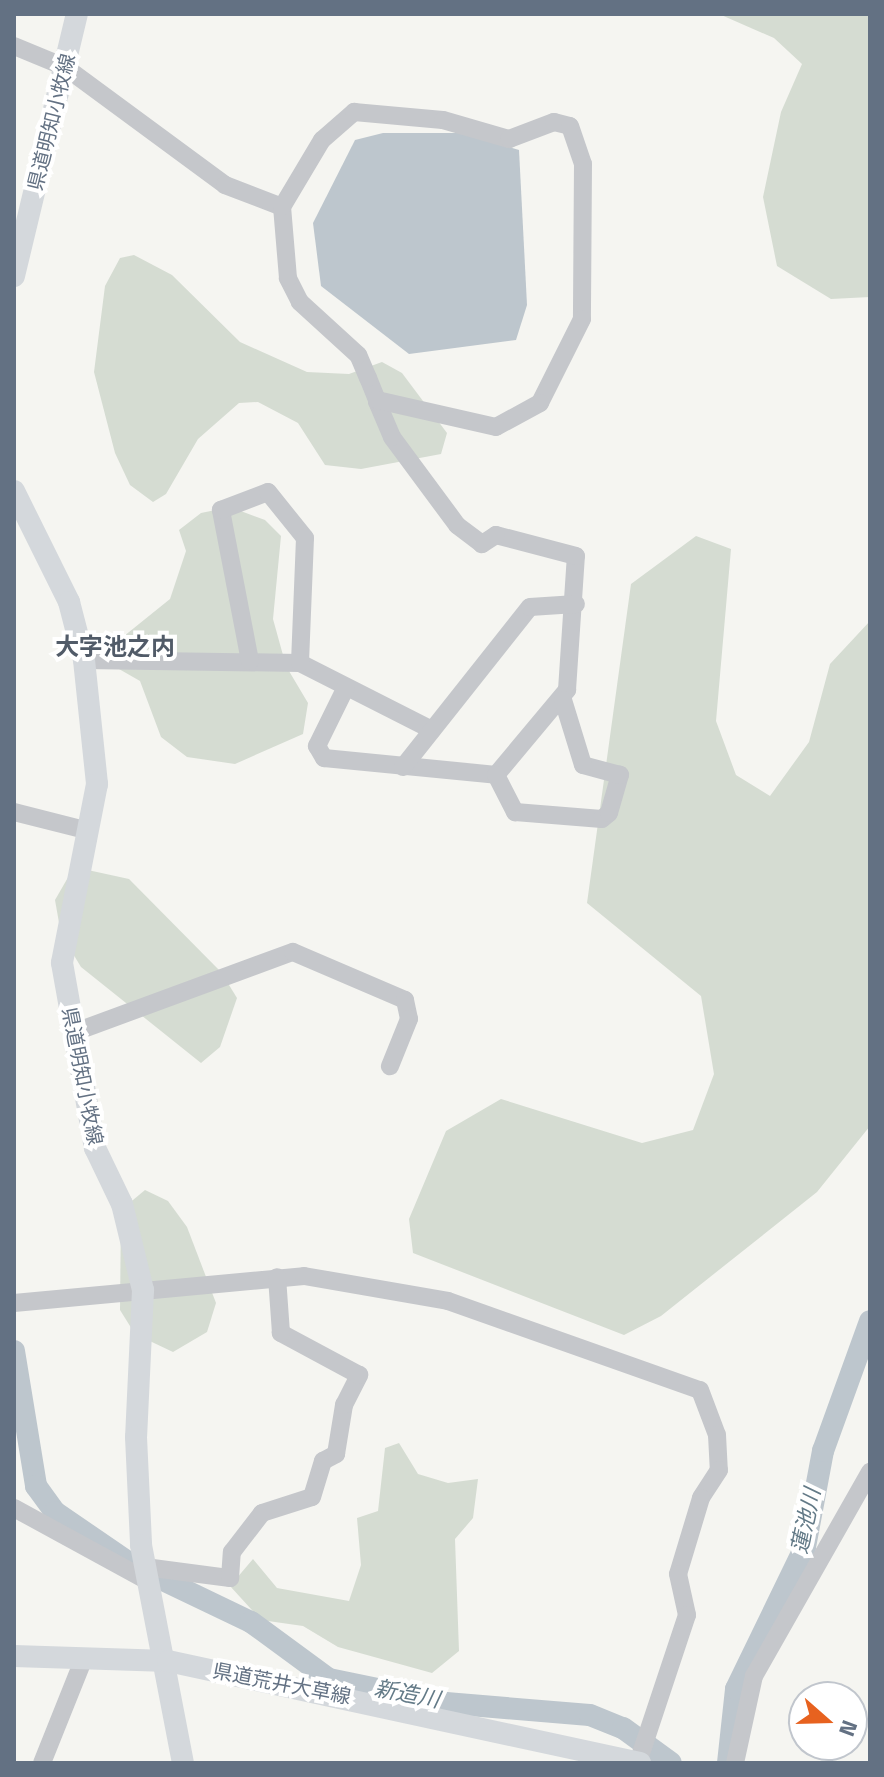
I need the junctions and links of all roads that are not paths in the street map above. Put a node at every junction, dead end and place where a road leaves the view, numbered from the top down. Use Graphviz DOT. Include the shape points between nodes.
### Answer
graph roads {
  1 [pos="77,14"];
  2 [pos="14,46"];
  3 [pos="65,67"];
  4 [pos="282,207"];
  5 [pos="14,276"];
  6 [pos="377,400"];
  7 [pos="14,491"];
  8 [pos="576,604"];
  9 [pos="84,660"];
  10 [pos="250,661"];
  11 [pos="300,663"];
  12 [pos="346,687"];
  13 [pos="563,700"];
  14 [pos="432,730"];
  15 [pos="403,767"];
  16 [pos="496,775"];
  17 [pos="14,812"];
  18 [pos="89,831"];
  19 [pos="75,1032"];
  20 [pos="390,1066"];
  21 [pos="277,1277"];
  22 [pos="143,1290"];
  23 [pos="16,1303"];
  24 [pos="870,1472"];
  25 [pos="14,1508"];
  26 [pos="146,1574"];
  27 [pos="14,1656"];
  28 [pos="84,1658"];
  29 [pos="168,1661"];
  30 [pos="639,1762"];
  31 [pos="42,1763"];
  32 [pos="183,1763"];
  33 [pos="735,1763"];
  1 -- 3 [label="main road, 県道明知小牧線"];
  2 -- 3 [label="street"];
  3 -- 4 [label="street" via="159,143 225,185"];
  3 -- 5 [label="main road, 県道明知小牧線"];
  4 -- 6 [label="street" via="288,278 300,302 353,347"];
  4 -- 6 [label="street" via="322,140 354,112 457,122 509,139 563,122 578,136 586,242 582,319 540,403 496,427"];
  6 -- 8 [label="street" via="392,437 457,525 482,544 496,535 576,556"];
  7 -- 9 [label="main road, 県道明知小牧線" via="69,602"];
  8 -- 13 [label="street"];
  8 -- 14 [label="street" via="530,607"];
  9 -- 10 [label="street" via="161,666"];
  9 -- 18 [label="main road, 県道明知小牧線" via="97,784"];
  10 -- 11 [label="street"];
  10 -- 11 [label="street" via="221,510 268,492 305,538"];
  11 -- 12 [label="street"];
  12 -- 14 [label="street"];
  12 -- 15 [label="street" via="317,746 324,758"];
  13 -- 16 [label="street"];
  13 -- 16 [label="street" via="583,765 620,775 609,813 602,819 515,812"];
  14 -- 15 [label="street"];
  15 -- 16 [label="street"];
  17 -- 18 [label="street"];
  18 -- 19 [label="main road, 県道明知小牧線" via="62,963"];
  19 -- 20 [label="street" via="293,952 405,1000 409,1019"];
  19 -- 22 [label="main road, 県道明知小牧線" via="95,1148 122,1204"];
  21 -- 22 [label="street"];
  21 -- 26 [label="street" via="281,1333 359,1375 344,1405 336,1454 323,1461 312,1497 262,1513 232,1552 230,1578"];
  21 -- 30 [label="street" via="427,1295 700,1390 717,1435 719,1470 701,1498 678,1574 687,1615"];
  22 -- 23 [label="street"];
  22 -- 26 [label="main road, 県道明知小牧線" via="136,1437"];
  24 -- 33 [label="street" via="754,1676"];
  25 -- 26 [label="street"];
  26 -- 29 [label="main road, 県道明知小牧線"];
  27 -- 28 [label="main road, 県道荒井大草線"];
  28 -- 29 [label="main road, 県道荒井大草線"];
  28 -- 31 [label="street"];
  29 -- 30 [label="main road, 県道荒井大草線"];
  29 -- 32 [label="main road, 県道明知小牧線"];
}
